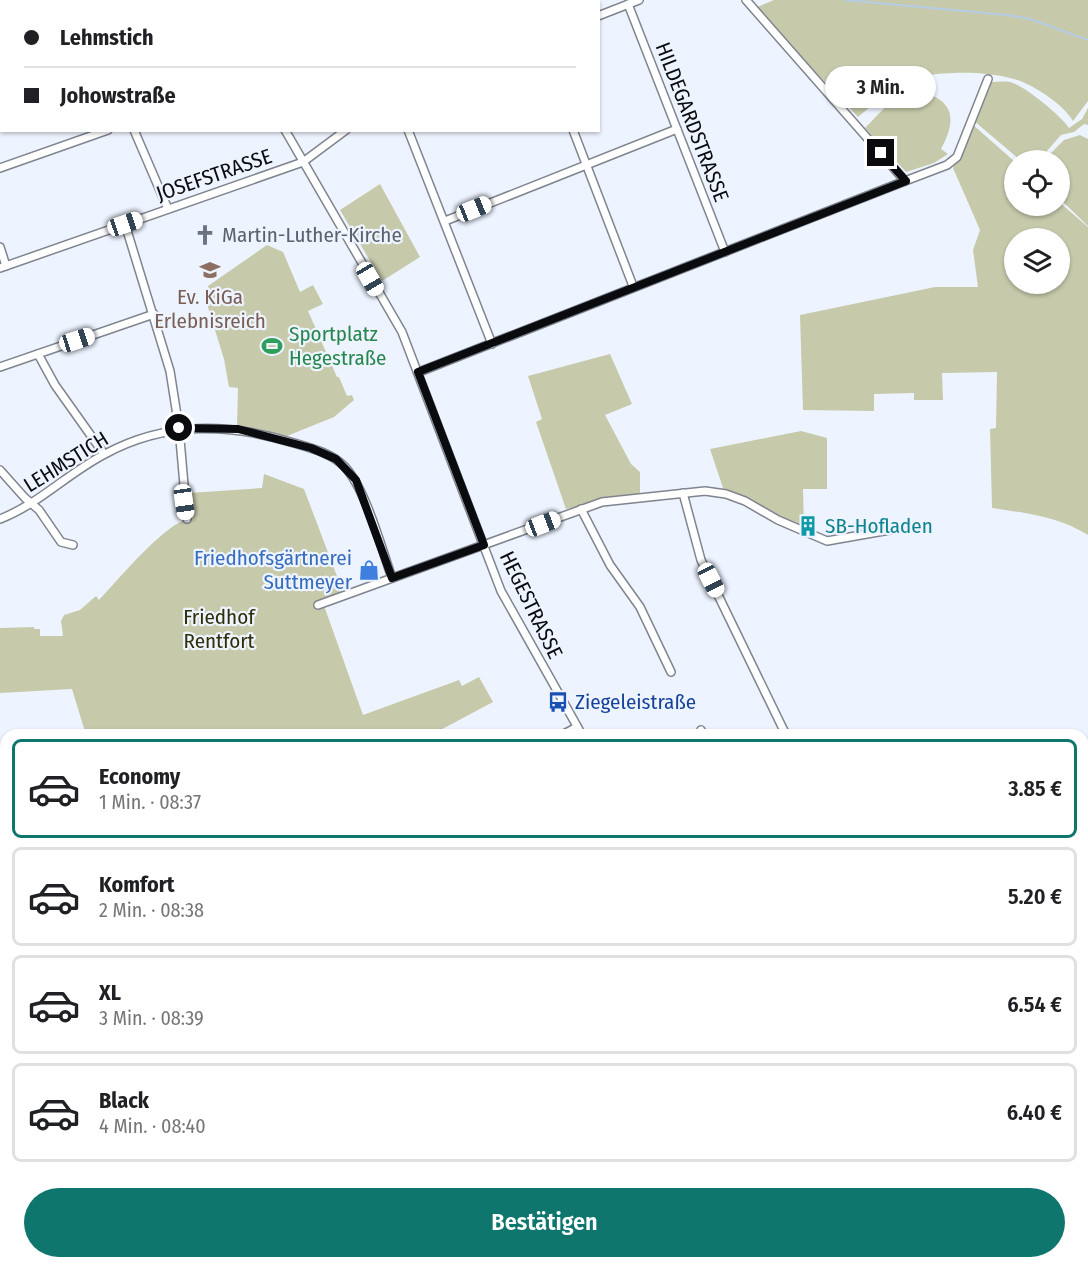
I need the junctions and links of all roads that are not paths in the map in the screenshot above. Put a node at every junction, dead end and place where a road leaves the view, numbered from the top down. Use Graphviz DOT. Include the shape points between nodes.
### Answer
graph roads {
  1 [pos="639,0"];
  2 [pos="746,0"];
  3 [pos="628,4"];
  4 [pos="600,15"];
  5 [pos="988,79"];
  6 [pos="677,129"];
  7 [pos="102,132"];
  8 [pos="135,132"];
  9 [pos="286,132"];
  10 [pos="343,132"];
  11 [pos="409,132"];
  12 [pos="574,132"];
  13 [pos="303,162"];
  14 [pos="585,163"];
  15 [pos="0,168"];
  16 [pos="906,181"];
  17 [pos="168,209"];
  18 [pos="445,221"];
  19 [pos="125,224"];
  20 [pos="0,247"];
  21 [pos="725,252"];
  22 [pos="3,267"];
  23 [pos="633,286"];
  24 [pos="154,314"];
  25 [pos="492,344"];
  26 [pos="38,354"];
  27 [pos="0,367"];
  28 [pos="418,372"];
  29 [pos="179,428"];
  30 [pos="104,454"];
  31 [pos="0,470"];
  32 [pos="683,493"];
  33 [pos="33,503"];
  34 [pos="581,509"];
  35 [pos="0,519"];
  36 [pos="187,519"];
  37 [pos="902,528"];
  38 [pos="73,545"];
  39 [pos="484,545"];
  40 [pos="392,578"];
  41 [pos="318,605"];
  42 [pos="671,672"];
  43 [pos="577,727"];
  44 [pos="573,729"];
  45 [pos="783,729"];
  1 -- 3 [label="street"];
  2 -- 16 [label="street"];
  3 -- 4 [label="street"];
  3 -- 6 [label="street, HILDEGARDSTRASSE"];
  5 -- 16 [label="street" via="957,157"];
  6 -- 14 [label="street"];
  6 -- 21 [label="street, HILDEGARDSTRASSE"];
  7 -- 15 [label="street"];
  8 -- 17 [label="street"];
  9 -- 13 [label="street, HEGESTRASSE"];
  10 -- 13 [label="street, JOSEFSTRASSE"];
  11 -- 18 [label="street"];
  12 -- 14 [label="street"];
  13 -- 17 [label="street, JOSEFSTRASSE"];
  13 -- 28 [label="street, HEGESTRASSE" via="402,332"];
  14 -- 18 [label="street"];
  14 -- 23 [label="street"];
  16 -- 21 [label="street"];
  17 -- 19 [label="street, JOSEFSTRASSE"];
  18 -- 25 [label="street"];
  19 -- 22 [label="street, JOSEFSTRASSE"];
  19 -- 24 [label="street"];
  20 -- 22 [label="street"];
  21 -- 23 [label="street"];
  23 -- 25 [label="street"];
  24 -- 26 [label="street"];
  24 -- 29 [label="street" via="170,371"];
  25 -- 28 [label="street"];
  26 -- 27 [label="street"];
  26 -- 30 [label="street"];
  28 -- 39 [label="street, HEGESTRASSE"];
  29 -- 30 [label="street, LEHMSTICH"];
  29 -- 36 [label="street"];
  29 -- 40 [label="street, LEHMSTICH" via="238,429 311,448 336,459 356,480"];
  30 -- 33 [label="street, LEHMSTICH"];
  31 -- 33 [label="street"];
  32 -- 34 [label="street" via="602,502"];
  32 -- 37 [label="street" via="726,494 827,541"];
  32 -- 45 [label="street" via="701,560"];
  33 -- 35 [label="street, LEHMSTICH"];
  33 -- 38 [label="street" via="61,542"];
  34 -- 39 [label="street"];
  34 -- 42 [label="street" via="610,565 640,608"];
  39 -- 40 [label="street"];
  39 -- 43 [label="street, HEGESTRASSE" via="501,591"];
  40 -- 41 [label="street"];
  43 -- 44 [label="street"];
}
